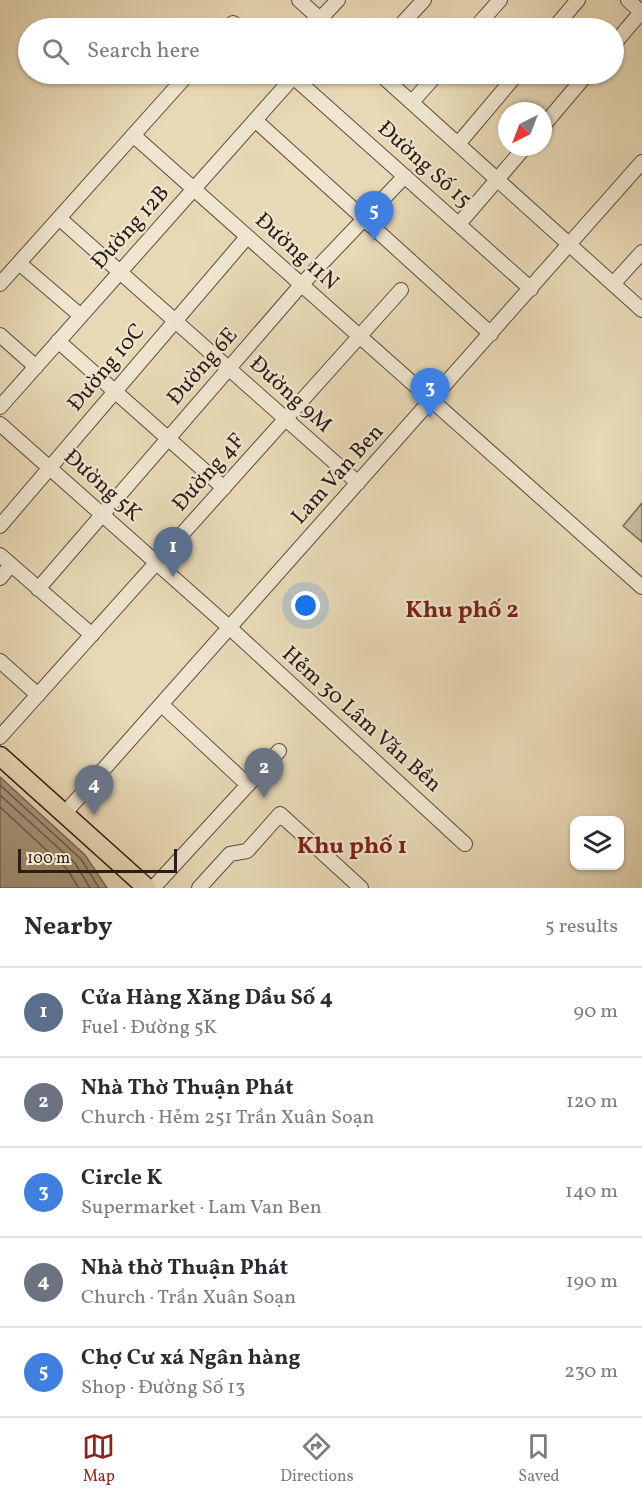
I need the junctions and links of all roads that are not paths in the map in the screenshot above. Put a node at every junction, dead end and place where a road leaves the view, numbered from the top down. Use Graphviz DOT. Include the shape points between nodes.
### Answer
graph roads {
  1 [pos="299,0"];
  2 [pos="338,0"];
  3 [pos="424,0"];
  4 [pos="500,0"];
  5 [pos="578,0"];
  6 [pos="628,0"];
  7 [pos="642,12"];
  8 [pos="318,18"];
  9 [pos="328,18"];
  10 [pos="407,18"];
  11 [pos="484,18"];
  12 [pos="563,18"];
  13 [pos="624,33"];
  14 [pos="179,84"];
  15 [pos="285,84"];
  16 [pos="303,84"];
  17 [pos="391,84"];
  18 [pos="428,84"];
  19 [pos="509,84"];
  20 [pos="579,84"];
  21 [pos="412,102"];
  22 [pos="552,115"];
  23 [pos="255,120"];
  24 [pos="133,135"];
  25 [pos="458,144"];
  26 [pos="518,156"];
  27 [pos="642,162"];
  28 [pos="405,176"];
  29 [pos="498,180"];
  30 [pos="193,189"];
  31 [pos="59,218"];
  32 [pos="364,219"];
  33 [pos="459,224"];
  34 [pos="247,237"];
  35 [pos="570,244"];
  36 [pos="642,252"];
  37 [pos="19,263"];
  38 [pos="120,272"];
  39 [pos="0,284"];
  40 [pos="613,284"];
  41 [pos="302,285"];
  42 [pos="531,289"];
  43 [pos="400,290"];
  44 [pos="642,310"];
  45 [pos="81,316"];
  46 [pos="175,321"];
  47 [pos="491,334"];
  48 [pos="0,335"];
  49 [pos="359,336"];
  50 [pos="58,341"];
  51 [pos="36,367"];
  52 [pos="229,368"];
  53 [pos="115,391"];
  54 [pos="432,400"];
  55 [pos="0,407"];
  56 [pos="285,419"];
  57 [pos="0,424"];
  58 [pos="169,439"];
  59 [pos="50,468"];
  60 [pos="358,483"];
  61 [pos="224,488"];
  62 [pos="102,515"];
  63 [pos="0,526"];
  64 [pos="0,555"];
  65 [pos="156,563"];
  66 [pos="11,565"];
  67 [pos="0,578"];
  68 [pos="642,587"];
  69 [pos="38,588"];
  70 [pos="230,628"];
  71 [pos="92,635"];
  72 [pos="0,661"];
  73 [pos="38,695"];
  74 [pos="162,705"];
  75 [pos="2,730"];
  76 [pos="279,751"];
  77 [pos="0,756"];
  78 [pos="248,785"];
  79 [pos="64,814"];
  80 [pos="465,844"];
  81 [pos="147,888"];
  82 [pos="153,888"];
  83 [pos="199,888"];
  84 [pos="361,888"];
  1 -- 8 [label="street"];
  2 -- 9 [label="street"];
  3 -- 10 [label="street"];
  4 -- 11 [label="street"];
  5 -- 12 [label="street"];
  6 -- 7 [label="street"];
  7 -- 13 [label="street"];
  14 -- 24 [label="street"];
  15 -- 23 [label="street, Đường 12B"];
  16 -- 28 [label="street, Đường Số 15"];
  17 -- 21 [label="street"];
  18 -- 21 [label="street"];
  19 -- 25 [label="street"];
  20 -- 22 [label="street"];
  21 -- 25 [label="street"];
  23 -- 30 [label="street, Đường 12B"];
  23 -- 32 [label="street"];
  24 -- 30 [label="street, Đường 11N"];
  24 -- 31 [label="street"];
  25 -- 29 [label="street"];
  26 -- 29 [label="street"];
  27 -- 35 [label="street, Lam Van Ben"];
  28 -- 32 [label="street, Đường 6E"];
  28 -- 33 [label="street, Đường Số 15"];
  29 -- 33 [label="street"];
  29 -- 35 [label="street"];
  30 -- 34 [label="street, Đường 11N"];
  30 -- 38 [label="street, Đường 12B"];
  31 -- 37 [label="street"];
  31 -- 38 [label="street, Đường 9M"];
  32 -- 41 [label="street, Đường 6E"];
  32 -- 47 [label="street"];
  33 -- 42 [label="street, Đường Số 15"];
  34 -- 41 [label="street, Đường 11N"];
  34 -- 46 [label="street, Đường 10C"];
  35 -- 40 [label="street"];
  35 -- 42 [label="street, Lam Van Ben"];
  36 -- 40 [label="street"];
  37 -- 39 [label="street"];
  37 -- 45 [label="street"];
  38 -- 45 [label="street, Đường 12B"];
  38 -- 46 [label="street, Đường 9M"];
  40 -- 44 [label="street"];
  41 -- 49 [label="street, Đường 11N"];
  41 -- 52 [label="street, Đường 6E"];
  42 -- 47 [label="street, Lam Van Ben"];
  43 -- 49 [label="street, Đường 4F"];
  45 -- 50 [label="street, Đường 12B"];
  46 -- 52 [label="street, Đường 9M"];
  46 -- 53 [label="street, Đường 10C"];
  47 -- 54 [label="street, Lam Van Ben"];
  48 -- 51 [label="street"];
  49 -- 54 [label="street, Đường 11N"];
  49 -- 56 [label="street, Đường 4F"];
  50 -- 51 [label="street, Đường 12B"];
  50 -- 53 [label="street"];
  51 -- 55 [label="street, Đường 12B"];
  52 -- 56 [label="street, Đường 9M"];
  52 -- 58 [label="street, Đường 6E"];
  53 -- 58 [label="street"];
  53 -- 59 [label="street, Đường 10C"];
  54 -- 60 [label="street, Lam Van Ben"];
  54 -- 68 [label="street, Đường 11N"];
  56 -- 60 [label="street, Đường 9M"];
  56 -- 61 [label="street, Đường 4F"];
  57 -- 59 [label="street, Đường 5K"];
  58 -- 61 [label="street"];
  58 -- 62 [label="street, Đường 6E"];
  59 -- 62 [label="street, Đường 5K"];
  59 -- 63 [label="street, Đường 10C"];
  60 -- 70 [label="street, Lam Van Ben"];
  61 -- 65 [label="street, Đường 4F"];
  62 -- 65 [label="street, Đường 5K"];
  62 -- 69 [label="street, Đường 6E"];
  64 -- 66 [label="street"];
  65 -- 70 [label="street, Đường 5K"];
  65 -- 71 [label="street, Đường 4F"];
  66 -- 67 [label="street"];
  66 -- 69 [label="street"];
  69 -- 71 [label="street"];
  70 -- 74 [label="street, Lam Van Ben"];
  70 -- 80 [label="street, Hẻm 30 Lâm Văn Bền"];
  71 -- 73 [label="street, Đường 4F"];
  72 -- 73 [label="street"];
  73 -- 75 [label="street, Đường 4F"];
  74 -- 78 [label="street"];
  74 -- 79 [label="street, Lam Van Ben"];
  76 -- 78 [label="street"];
  77 -- 79 [label="main road"];
  78 -- 82 [label="street"];
  79 -- 81 [label="main road"];
  83 -- 84 [label="street" via="230,854 247,851 280,814"];
}
